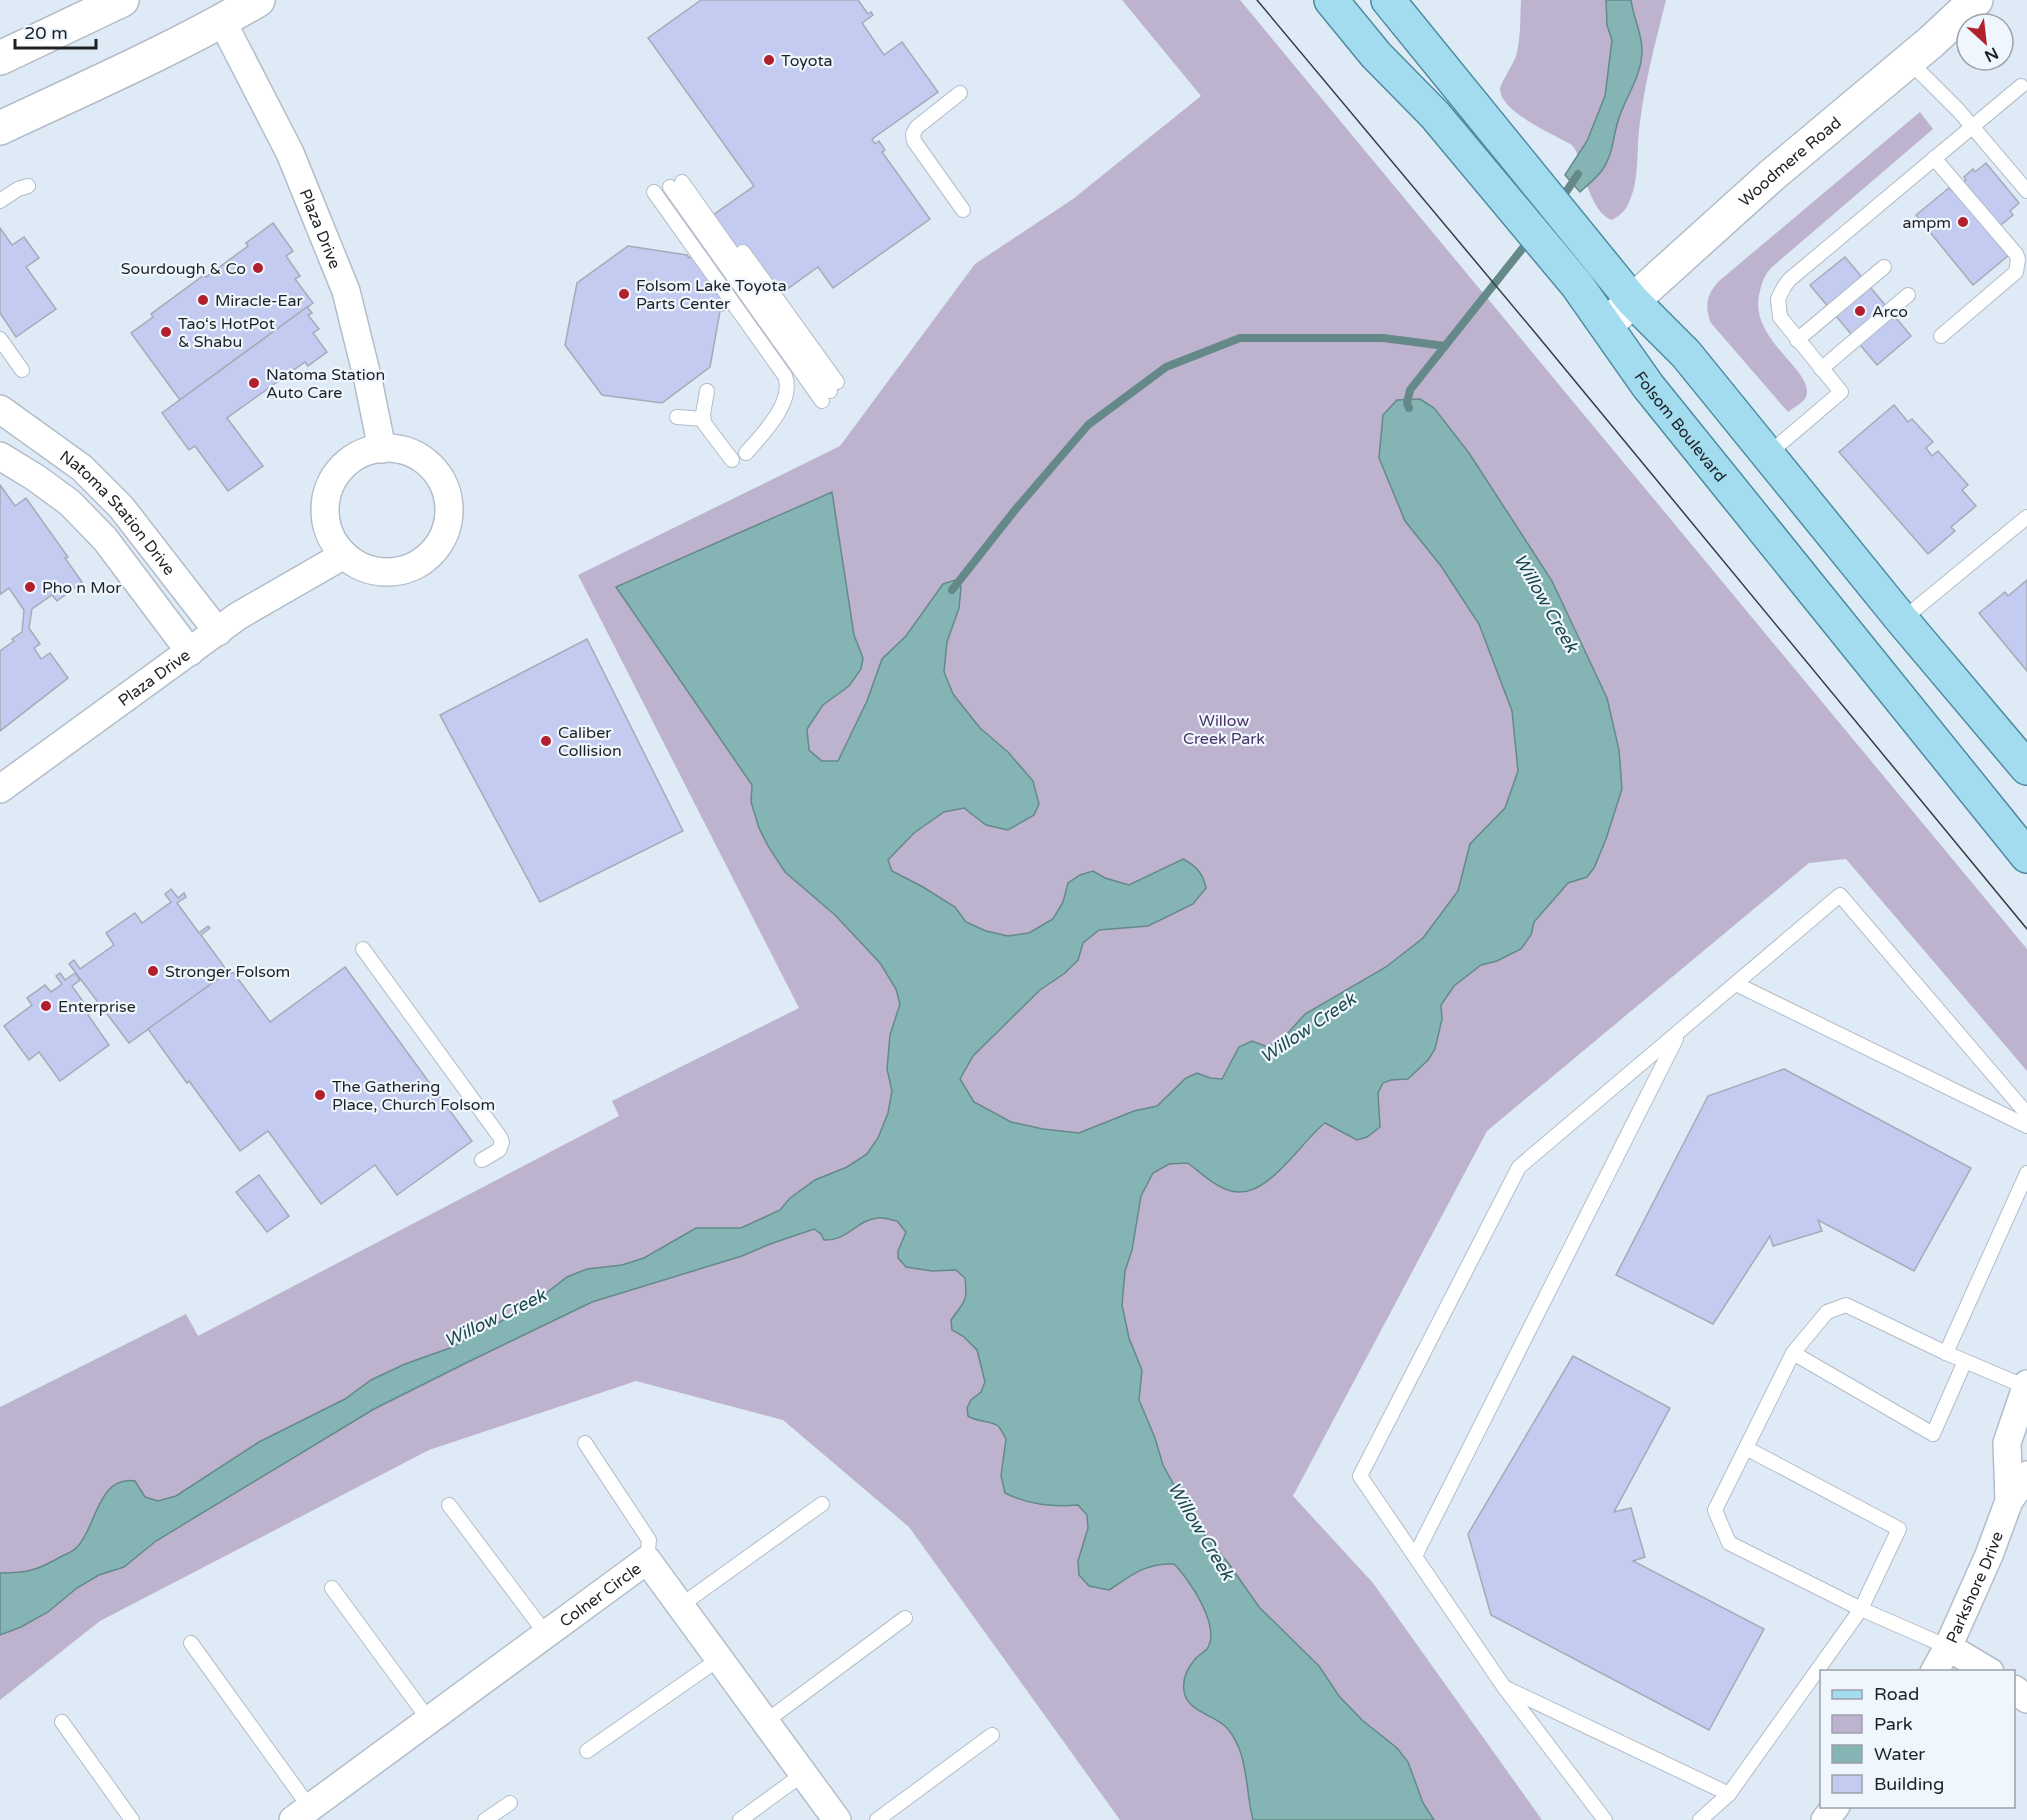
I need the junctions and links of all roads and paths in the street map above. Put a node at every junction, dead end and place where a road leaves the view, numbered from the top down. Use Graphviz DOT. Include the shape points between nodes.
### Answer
graph roads {
  1 [pos="122,0"];
  2 [pos="258,0"];
  3 [pos="1331,0"];
  4 [pos="1388,0"];
  5 [pos="1976,0"];
  6 [pos="102,7"];
  7 [pos="225,11"];
  8 [pos="0,58"];
  9 [pos="1909,61"];
  10 [pos="2020,86"];
  11 [pos="960,93"];
  12 [pos="1972,126"];
  13 [pos="0,128"];
  14 [pos="1934,158"];
  15 [pos="28,186"];
  16 [pos="2027,191"];
  17 [pos="654,192"];
  18 [pos="0,201"];
  19 [pos="963,210"];
  20 [pos="1884,267"];
  21 [pos="1908,296"];
  22 [pos="1632,300"];
  23 [pos="1606,325"];
  24 [pos="1941,336"];
  25 [pos="0,339"];
  26 [pos="1797,340"];
  27 [pos="1821,369"];
  28 [pos="22,370"];
  29 [pos="708,391"];
  30 [pos="830,391"];
  31 [pos="0,409"];
  32 [pos="677,417"];
  33 [pos="703,419"];
  34 [pos="382,448"];
  35 [pos="746,453"];
  36 [pos="1767,455"];
  37 [pos="0,456"];
  38 [pos="732,460"];
  39 [pos="2027,517"];
  40 [pos="344,555"];
  41 [pos="1902,620"];
  42 [pos="218,632"];
  43 [pos="190,652"];
  44 [pos="2027,768"];
  45 [pos="0,789"];
  46 [pos="2027,856"];
  47 [pos="363,949"];
  48 [pos="1736,984"];
  49 [pos="1680,1031"];
  50 [pos="2027,1114"];
  51 [pos="2027,1126"];
  52 [pos="482,1160"];
  53 [pos="2027,1173"];
  54 [pos="1793,1353"];
  55 [pos="1946,1353"];
  56 [pos="1965,1360"];
  57 [pos="2027,1386"];
  58 [pos="585,1443"];
  59 [pos="1746,1449"];
  60 [pos="2027,1475"];
  61 [pos="2009,1501"];
  62 [pos="449,1504"];
  63 [pos="822,1504"];
  64 [pos="1415,1556"];
  65 [pos="647,1560"];
  66 [pos="332,1588"];
  67 [pos="680,1606"];
  68 [pos="1861,1609"];
  69 [pos="905,1618"];
  70 [pos="546,1634"];
  71 [pos="191,1643"];
  72 [pos="1948,1647"];
  73 [pos="719,1659"];
  74 [pos="1935,1670"];
  75 [pos="1988,1670"];
  76 [pos="1504,1687"];
  77 [pos="429,1720"];
  78 [pos="62,1722"];
  79 [pos="765,1722"];
  80 [pos="992,1735"];
  81 [pos="587,1751"];
  82 [pos="804,1774"];
  83 [pos="1729,1794"];
  84 [pos="510,1803"];
  85 [pos="301,1814"];
  86 [pos="132,1820"];
  87 [pos="485,1820"];
  88 [pos="740,1820"];
  89 [pos="837,1820"];
  90 [pos="877,1820"];
  91 [pos="1605,1820"];
  92 [pos="1700,1820"];
  1 -- 6 [label="street"];
  2 -- 7 [label="street"];
  3 -- 23 [label="main road, Folsom Boulevard" via="1514,207"];
  4 -- 22 [label="main road"];
  5 -- 9 [label="street, Woodmere Road"];
  6 -- 8 [label="street"];
  7 -- 13 [label="street"];
  7 -- 34 [label="street, Plaza Drive" via="290,153 346,291"];
  9 -- 12 [label="lane"];
  9 -- 22 [label="street, Woodmere Road" via="1771,176"];
  10 -- 12 [label="lane"];
  11 -- 19 [label="lane" via="917,127 914,141"];
  12 -- 14 [label="lane"];
  12 -- 16 [label="lane"];
  14 -- 24 [label="lane" via="2018,259 2016,272"];
  14 -- 26 [label="lane" via="1784,287 1778,299 1778,312"];
  15 -- 18 [label="lane"];
  17 -- 35 [label="lane" via="788,383 784,402"];
  20 -- 26 [label="lane"];
  21 -- 27 [label="lane"];
  22 -- 23 [label="street, Woodmere Road"];
  22 -- 36 [label="main road" via="1686,354"];
  23 -- 46 [label="main road, Folsom Boulevard" via="1648,386"];
  25 -- 28 [label="lane"];
  26 -- 27 [label="lane"];
  27 -- 36 [label="lane" via="1841,392"];
  29 -- 33 [label="lane"];
  30 -- 30 [label="lane" via="681,183"];
  31 -- 42 [label="street, Natoma Station Drive" via="82,468 121,507"];
  32 -- 33 [label="lane"];
  33 -- 38 [label="lane"];
  34 -- 40 [label="street" via="345,464 326,499 325,519 331,539"];
  34 -- 40 [label="street" via="403,450 422,459 436,473 449,506 445,531 435,549 420,563 401,571 380,572 360,566"];
  36 -- 41 [label="main road"];
  37 -- 43 [label="street, Natoma Station Drive" via="70,503 105,538"];
  39 -- 41 [label="lane"];
  40 -- 42 [label="street, Plaza Drive" via="238,616"];
  41 -- 44 [label="main road"];
  42 -- 43 [label="street, Plaza Drive"];
  43 -- 45 [label="street, Plaza Drive"];
  47 -- 52 [label="lane" via="500,1137 499,1150"];
  48 -- 49 [label="lane"];
  48 -- 50 [label="lane" via="1840,895"];
  48 -- 51 [label="lane"];
  49 -- 64 [label="lane"];
  49 -- 64 [label="lane" via="1519,1167 1360,1476"];
  53 -- 55 [label="lane"];
  54 -- 55 [label="lane" via="1827,1311 1846,1305"];
  54 -- 56 [label="lane" via="1933,1434"];
  54 -- 59 [label="lane"];
  55 -- 56 [label="lane"];
  56 -- 57 [label="lane"];
  57 -- 61 [label="street, Parkshore Drive" via="2007,1443"];
  58 -- 65 [label="lane" via="649,1540"];
  59 -- 68 [label="lane" via="1715,1510 1729,1543"];
  59 -- 68 [label="lane" via="1899,1529"];
  60 -- 61 [label="street, Parkshore Drive"];
  61 -- 72 [label="street, Parkshore Drive"];
  62 -- 70 [label="lane"];
  63 -- 67 [label="lane"];
  64 -- 76 [label="lane"];
  65 -- 67 [label="street, Colner Circle"];
  65 -- 70 [label="street, Colner Circle"];
  66 -- 77 [label="lane"];
  67 -- 73 [label="street, Colner Circle"];
  68 -- 72 [label="lane"];
  68 -- 83 [label="lane"];
  69 -- 79 [label="lane"];
  70 -- 77 [label="street, Colner Circle"];
  71 -- 85 [label="lane"];
  72 -- 74 [label="street, Parkshore Drive"];
  72 -- 75 [label="street"];
  73 -- 79 [label="street, Colner Circle"];
  73 -- 81 [label="lane"];
  76 -- 83 [label="lane"];
  76 -- 91 [label="lane"];
  77 -- 85 [label="street, Colner Circle"];
  78 -- 86 [label="lane"];
  79 -- 82 [label="street, Colner Circle"];
  80 -- 90 [label="lane"];
  82 -- 88 [label="lane"];
  82 -- 89 [label="street, Colner Circle"];
  83 -- 92 [label="lane"];
  84 -- 87 [label="lane"];
}
